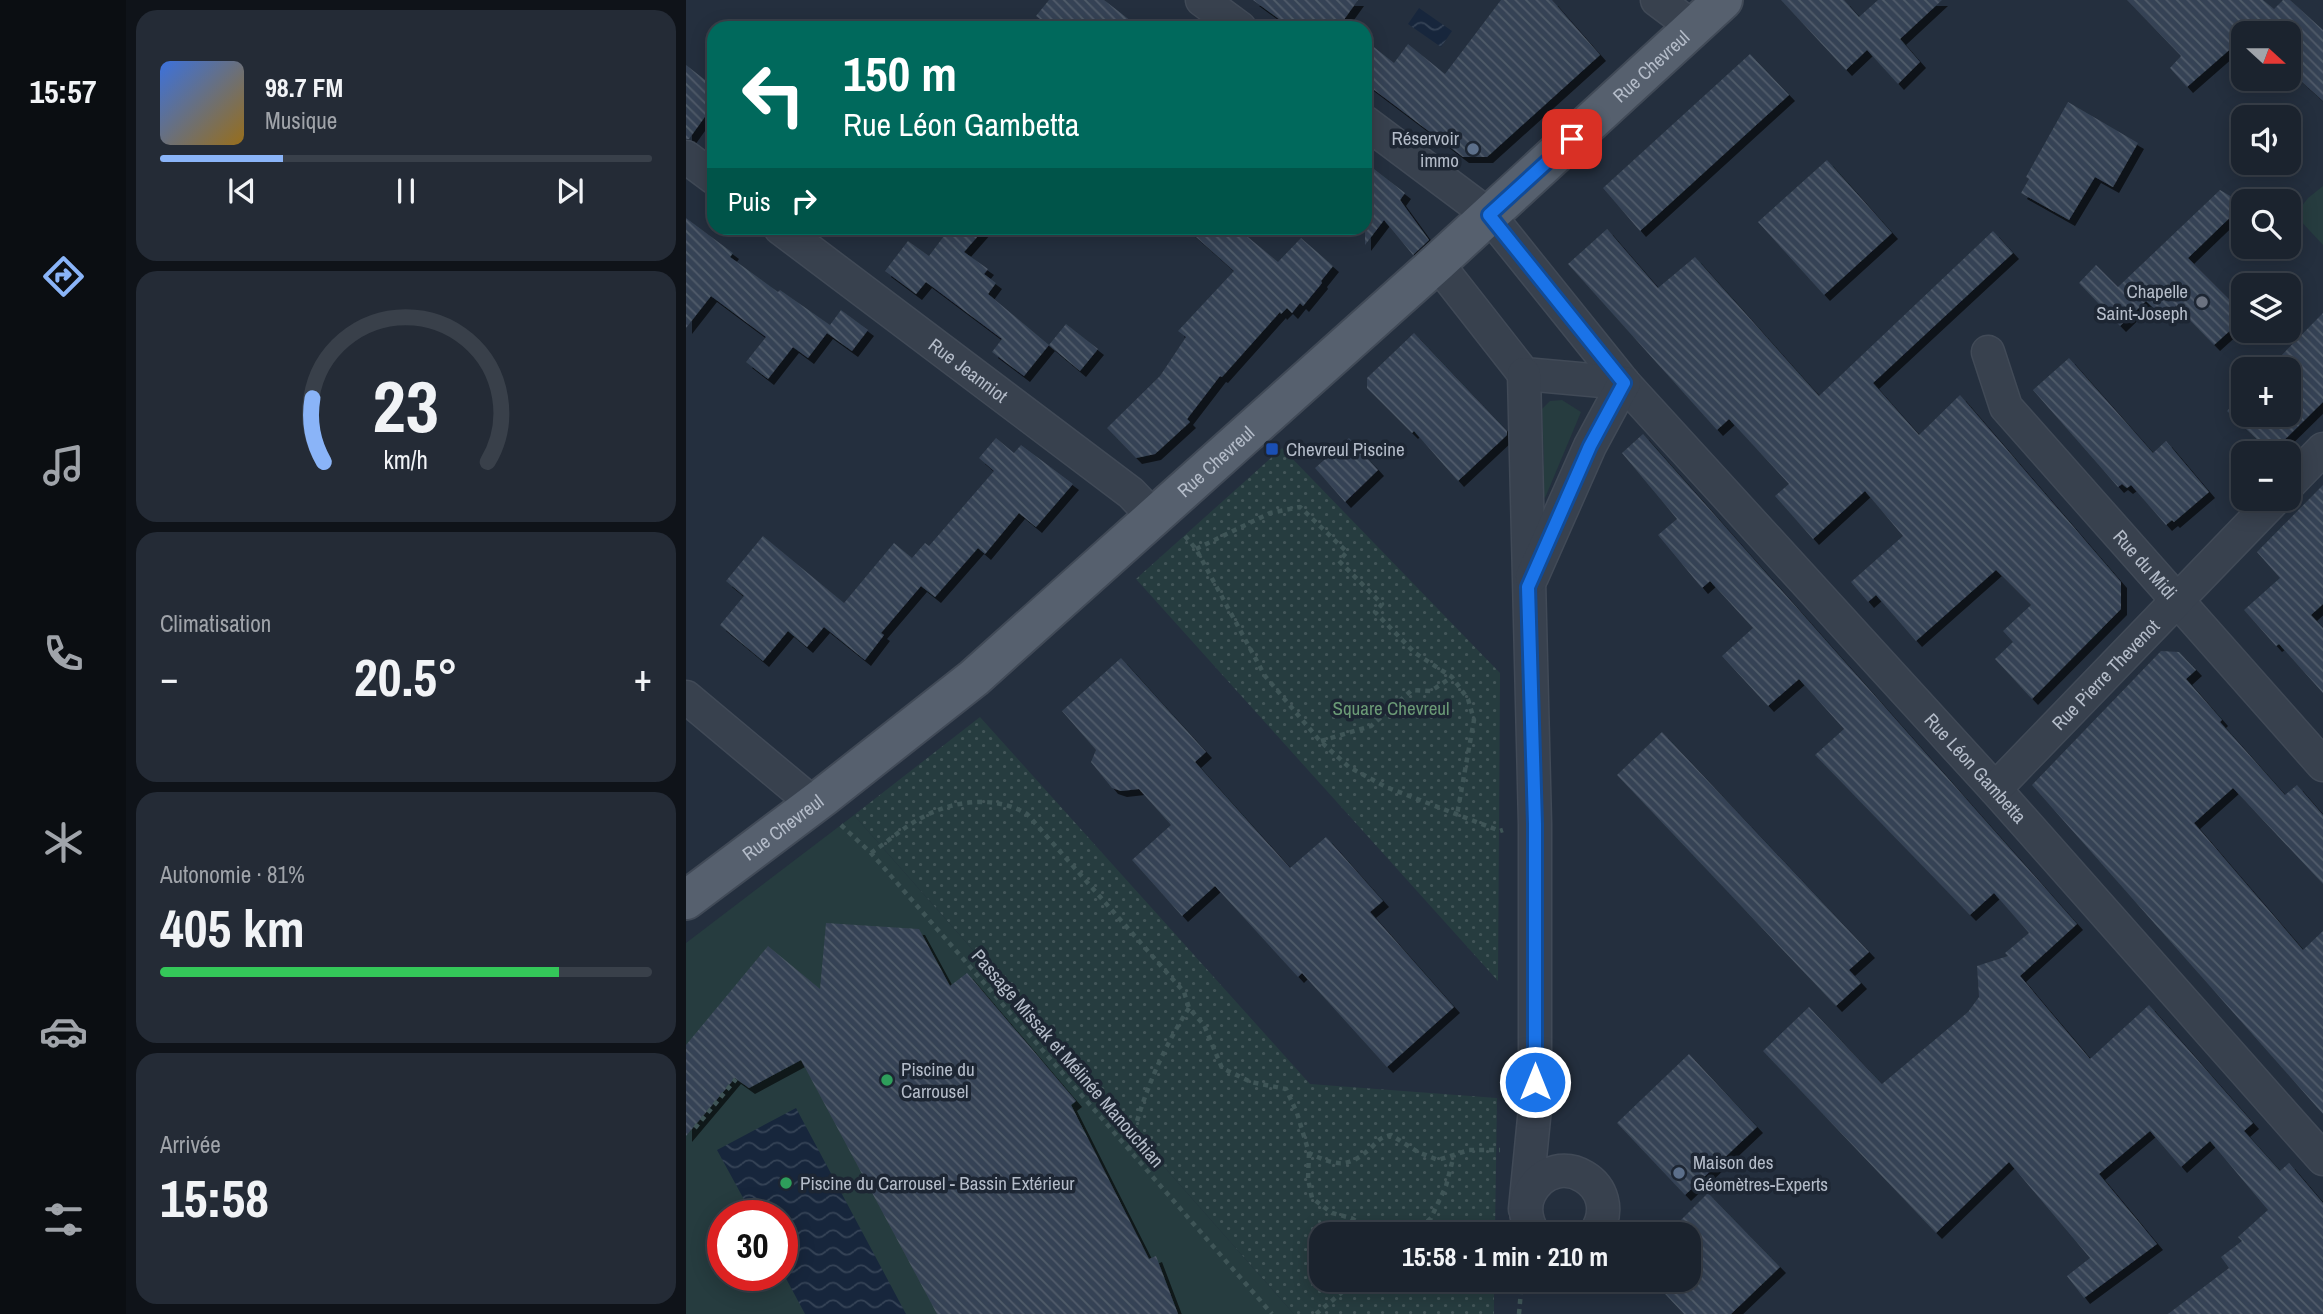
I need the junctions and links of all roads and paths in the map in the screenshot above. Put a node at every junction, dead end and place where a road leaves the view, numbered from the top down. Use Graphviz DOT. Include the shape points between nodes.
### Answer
graph roads {
  1 [pos="1202,0"];
  2 [pos="1657,0"];
  3 [pos="1723,0"];
  4 [pos="1230,21"];
  5 [pos="1693,27"];
  6 [pos="1372,127"];
  7 [pos="686,157"];
  8 [pos="707,173"];
  9 [pos="1489,215"];
  10 [pos="789,235"];
  11 [pos="1437,263"];
  12 [pos="1988,352"];
  13 [pos="1524,374"];
  14 [pos="1624,383"];
  15 [pos="2323,449"];
  16 [pos="2301,472"];
  17 [pos="2263,511"];
  18 [pos="1166,524"];
  19 [pos="1196,549"];
  20 [pos="1528,587"];
  21 [pos="2179,599"];
  22 [pos="1452,677"];
  23 [pos="686,697"];
  24 [pos="1320,741"];
  25 [pos="2323,765"];
  26 [pos="1994,789"];
  27 [pos="827,814"];
  28 [pos="1457,815"];
  29 [pos="1535,824"];
  30 [pos="871,853"];
  31 [pos="686,900"];
  32 [pos="1189,1008"];
  33 [pos="736,1079"];
  34 [pos="695,1128"];
  35 [pos="1129,1150"];
  36 [pos="1531,1151"];
  37 [pos="1309,1153"];
  38 [pos="1454,1154"];
  39 [pos="2323,1159"];
  40 [pos="1358,1222"];
  41 [pos="1426,1222"];
  42 [pos="1530,1222"];
  43 [pos="1602,1222"];
  44 [pos="1342,1292"];
  45 [pos="1521,1292"];
  46 [pos="1272,1314"];
  47 [pos="1316,1314"];
  48 [pos="1519,1314"];
  1 -- 4 [label="street"];
  2 -- 5 [label="street"];
  3 -- 5 [label="main road, Rue Chevreul"];
  5 -- 9 [label="main road, Rue Chevreul"];
  6 -- 9 [label="street, Rue Léon Gambetta"];
  7 -- 8 [label="street"];
  9 -- 11 [label="main road, Rue Chevreul"];
  9 -- 14 [label="street, Rue Léon Gambetta"];
  10 -- 18 [label="street, Rue Jeanniot"];
  11 -- 13 [label="street"];
  11 -- 18 [label="main road, Rue Chevreul"];
  12 -- 21 [label="street, Rue du Midi" via="2006,407"];
  13 -- 14 [label="street"];
  13 -- 20 [label="street"];
  14 -- 20 [label="street" via="1590,446"];
  14 -- 26 [label="street, Rue Léon Gambetta"];
  15 -- 16 [label="street"];
  17 -- 21 [label="street, Rue Pierre Thevenot"];
  18 -- 19 [label="path"];
  18 -- 27 [label="main road, Rue Chevreul" via="974,678"];
  19 -- 22 [label="path" via="1270,513 1300,507 1347,552 1339,561 1382,604 1375,612 1415,653"];
  19 -- 24 [label="path" via="1265,676"];
  20 -- 29 [label="street"];
  21 -- 25 [label="street, Rue du Midi"];
  21 -- 26 [label="street, Rue Pierre Thevenot"];
  22 -- 24 [label="path" via="1431,691 1412,690 1371,726"];
  22 -- 28 [label="path" via="1468,699 1474,720"];
  23 -- 27 [label="street"];
  24 -- 28 [label="path" via="1349,767 1386,788"];
  26 -- 39 [label="street, Rue Léon Gambetta"];
  27 -- 30 [label="path, Passage Missak et Mélinée Manouchian"];
  27 -- 31 [label="main road, Rue Chevreul"];
  28 -- 29 [label="path" via="1500,831"];
  29 -- 36 [label="street"];
  30 -- 32 [label="path" via="920,818 954,804 996,802 1016,807 1184,992"];
  30 -- 35 [label="path, Passage Missak et Mélinée Manouchian"];
  32 -- 35 [label="path" via="1149,1079"];
  32 -- 37 [label="path" via="1204,1025 1222,1068 1251,1082 1286,1089"];
  33 -- 34 [label="path"];
  35 -- 46 [label="path, Passage Missak et Mélinée Manouchian"];
  36 -- 38 [label="path"];
  36 -- 42 [label="street"];
  37 -- 38 [label="path" via="1329,1163 1348,1163 1391,1135 1438,1160"];
  37 -- 40 [label="path" via="1312,1198 1332,1213"];
  38 -- 41 [label="path" via="1446,1186"];
  42 -- 43 [label="street" via="1528,1197 1534,1186 1542,1177 1566,1171 1589,1179 1597,1188 1604,1212"];
  44 -- 47 [label="path"];
  45 -- 48 [label="path"];
}
